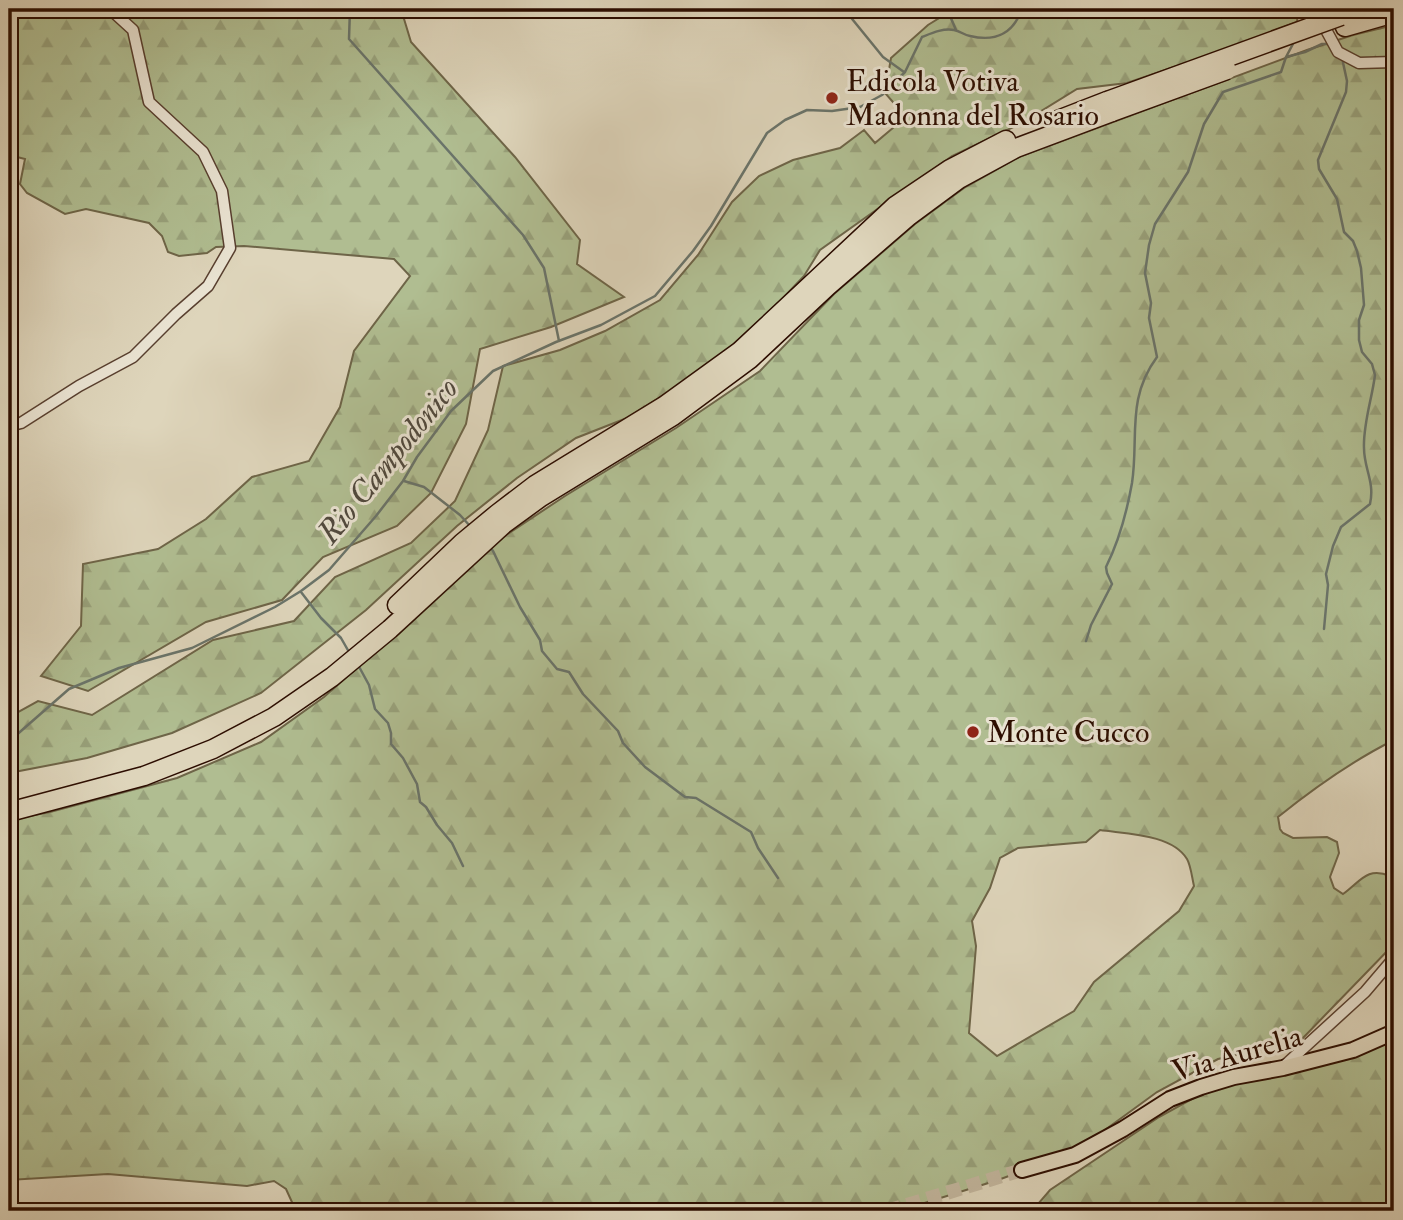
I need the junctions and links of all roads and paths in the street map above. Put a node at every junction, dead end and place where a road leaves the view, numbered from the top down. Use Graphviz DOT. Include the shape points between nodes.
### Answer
graph roads {
  1 [pos="110,9"];
  2 [pos="1364,9"];
  3 [pos="1394,13"];
  4 [pos="1339,17"];
  5 [pos="1394,62"];
  6 [pos="9,426"];
  7 [pos="114,778"];
  8 [pos="9,800"];
  9 [pos="9,812"];
  10 [pos="1394,958"];
  11 [pos="1394,1032"];
  12 [pos="1283,1068"];
  13 [pos="1075,1155"];
  14 [pos="1062,1167"];
  15 [pos="1022,1170"];
  1 -- 6 [label="street" via="133,30 149,102 202,152 222,191 230,248 208,286 133,357"];
  2 -- 4 [label="highway"];
  3 -- 4 [label="highway"];
  4 -- 5 [label="street" via="1325,28 1338,52 1359,63"];
  4 -- 7 [label="highway, bridge" via="1110,107 1010,139 950,169 895,206 740,351 664,406 535,485 386,624 271,712"];
  7 -- 8 [label="highway"];
  7 -- 9 [label="highway"];
  10 -- 12 [label="street"];
  11 -- 12 [label="main road, Via Aurelia" via="1353,1050"];
  12 -- 13 [label="main road, Via Aurelia" via="1234,1077 1170,1099"];
  13 -- 14 [label="street"];
  13 -- 15 [label="main road, Via Aurelia"];
}
